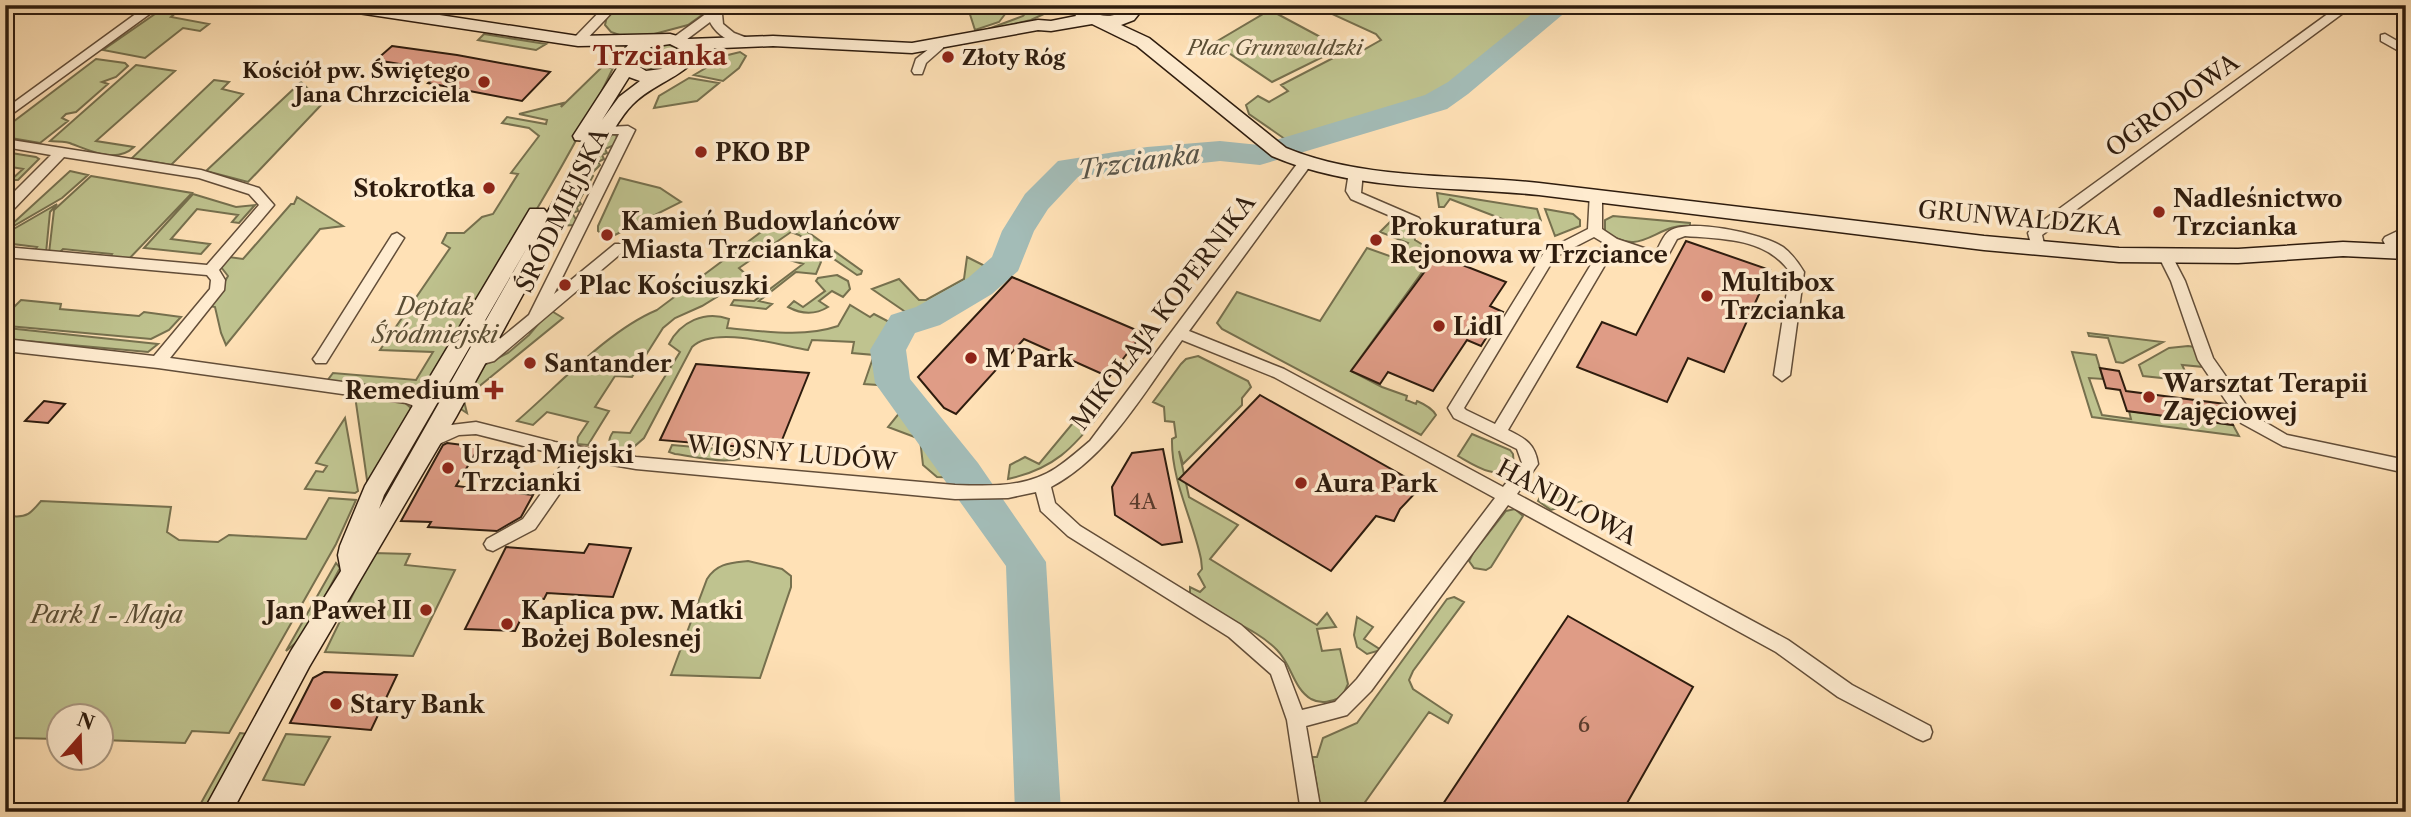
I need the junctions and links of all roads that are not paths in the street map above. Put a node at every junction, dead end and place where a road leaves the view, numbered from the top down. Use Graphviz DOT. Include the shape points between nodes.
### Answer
graph roads {
  1 [pos="156,5"];
  2 [pos="338,5"];
  3 [pos="613,5"];
  4 [pos="1070,5"];
  5 [pos="1078,5"];
  6 [pos="2348,5"];
  7 [pos="721,9"];
  8 [pos="1136,9"];
  9 [pos="1098,20"];
  10 [pos="1038,25"];
  11 [pos="2385,38"];
  12 [pos="578,41"];
  13 [pos="651,41"];
  14 [pos="746,42"];
  15 [pos="1143,42"];
  16 [pos="939,45"];
  17 [pos="684,48"];
  18 [pos="898,49"];
  19 [pos="2406,51"];
  20 [pos="626,64"];
  21 [pos="660,75"];
  22 [pos="5,115"];
  23 [pos="591,135"];
  24 [pos="5,143"];
  25 [pos="61,152"];
  26 [pos="1296,160"];
  27 [pos="1356,173"];
  28 [pos="1595,202"];
  29 [pos="5,210"];
  30 [pos="1414,220"];
  31 [pos="1840,226"];
  32 [pos="1595,230"];
  33 [pos="2406,232"];
  34 [pos="397,238"];
  35 [pos="1612,242"];
  36 [pos="620,247"];
  37 [pos="2038,248"];
  38 [pos="5,252"];
  39 [pos="2401,252"];
  40 [pos="2165,257"];
  41 [pos="211,270"];
  42 [pos="498,278"];
  43 [pos="533,322"];
  44 [pos="1178,333"];
  45 [pos="5,345"];
  46 [pos="321,359"];
  47 [pos="158,362"];
  48 [pos="477,364"];
  49 [pos="1782,375"];
  50 [pos="414,402"];
  51 [pos="450,408"];
  52 [pos="504,427"];
  53 [pos="476,428"];
  54 [pos="1498,433"];
  55 [pos="430,442"];
  56 [pos="538,444"];
  57 [pos="579,453"];
  58 [pos="2406,467"];
  59 [pos="1042,483"];
  60 [pos="405,485"];
  61 [pos="1505,496"];
  62 [pos="493,544"];
  63 [pos="353,571"];
  64 [pos="1296,720"];
  65 [pos="1923,733"];
  66 [pos="217,812"];
  67 [pos="1311,812"];
  1 -- 22 [label="street"];
  2 -- 12 [label="main road"];
  3 -- 12 [label="street"];
  4 -- 10 [label="main road"];
  5 -- 9 [label="main road"];
  6 -- 37 [label="street, OGRODOWA" via="2035,233"];
  7 -- 14 [label="street" via="714,19 718,29"];
  7 -- 17 [label="street"];
  8 -- 9 [label="main road" via="1122,20"];
  8 -- 15 [label="main road"];
  9 -- 10 [label="main road"];
  9 -- 15 [label="main road"];
  10 -- 16 [label="main road"];
  11 -- 19 [label="street"];
  12 -- 13 [label="main road"];
  12 -- 20 [label="main road"];
  13 -- 17 [label="main road"];
  13 -- 20 [label="main road" via="634,49"];
  14 -- 17 [label="main road"];
  14 -- 18 [label="main road"];
  15 -- 26 [label="main road" via="1260,139"];
  16 -- 18 [label="main road"];
  16 -- 18 [label="street" via="919,66 913,55"];
  17 -- 21 [label="main road" via="676,70"];
  20 -- 21 [label="main road" via="639,75"];
  20 -- 23 [label="main road"];
  21 -- 23 [label="main road"];
  23 -- 42 [label="main road"];
  23 -- 43 [label="street, ŚRÓDMIEJSKA" via="628,130"];
  23 -- 48 [label="main road"];
  24 -- 25 [label="street"];
  25 -- 29 [label="street"];
  25 -- 41 [label="street" via="201,174 254,191 267,205"];
  26 -- 27 [label="main road, GRUNWALDZKA"];
  26 -- 44 [label="street, MIKOŁAJA KOPERNIKA"];
  27 -- 28 [label="main road, GRUNWALDZKA" via="1467,191"];
  27 -- 30 [label="street" via="1356,196"];
  28 -- 31 [label="main road, GRUNWALDZKA" via="1755,225"];
  28 -- 31 [label="main road, GRUNWALDZKA" via="1745,218 1770,215"];
  28 -- 32 [label="street"];
  31 -- 37 [label="main road, GRUNWALDZKA"];
  32 -- 35 [label="street"];
  32 -- 54 [label="street" via="1550,254 1458,401 1460,414"];
  33 -- 39 [label="street" via="2390,240"];
  34 -- 46 [label="street"];
  35 -- 49 [label="street" via="1659,260 1672,236 1707,233 1754,240 1782,253 1797,272"];
  35 -- 54 [label="street"];
  36 -- 43 [label="street"];
  37 -- 40 [label="main road, GRUNWALDZKA"];
  38 -- 41 [label="street"];
  39 -- 40 [label="main road, GRUNWALDZKA" via="2343,249"];
  40 -- 58 [label="street" via="2206,360 2247,419 2283,440"];
  41 -- 47 [label="street" via="218,280 217,290"];
  42 -- 50 [label="main road" via="439,382"];
  42 -- 51 [label="main road" via="498,297 444,395"];
  43 -- 48 [label="street, ŚRÓDMIEJSKA"];
  44 -- 59 [label="street, MIKOŁAJA KOPERNIKA" via="1096,444 1058,476"];
  44 -- 61 [label="street, HANDLOWA" via="1279,373"];
  45 -- 47 [label="street"];
  47 -- 50 [label="street"];
  48 -- 51 [label="main road"];
  50 -- 60 [label="main road" via="429,422 405,467"];
  50 -- 63 [label="main road" via="352,546"];
  51 -- 53 [label="street, WIOSNY LUDÓW"];
  51 -- 55 [label="main road"];
  52 -- 56 [label="street, WIOSNY LUDÓW" via="531,435"];
  53 -- 55 [label="street, WIOSNY LUDÓW" via="457,429"];
  53 -- 56 [label="street, WIOSNY LUDÓW"];
  54 -- 61 [label="street" via="1523,444 1530,464"];
  55 -- 60 [label="main road"];
  56 -- 57 [label="street, WIOSNY LUDÓW"];
  57 -- 59 [label="street, WIOSNY LUDÓW" via="636,463 955,492 1004,494"];
  57 -- 62 [label="street" via="529,524"];
  59 -- 64 [label="street" via="1047,506 1074,531 1235,631 1278,669"];
  60 -- 63 [label="main road"];
  61 -- 64 [label="street" via="1363,685 1340,709"];
  61 -- 65 [label="street, HANDLOWA" via="1782,646 1844,691"];
  63 -- 66 [label="main road"];
  64 -- 67 [label="street"];
}
